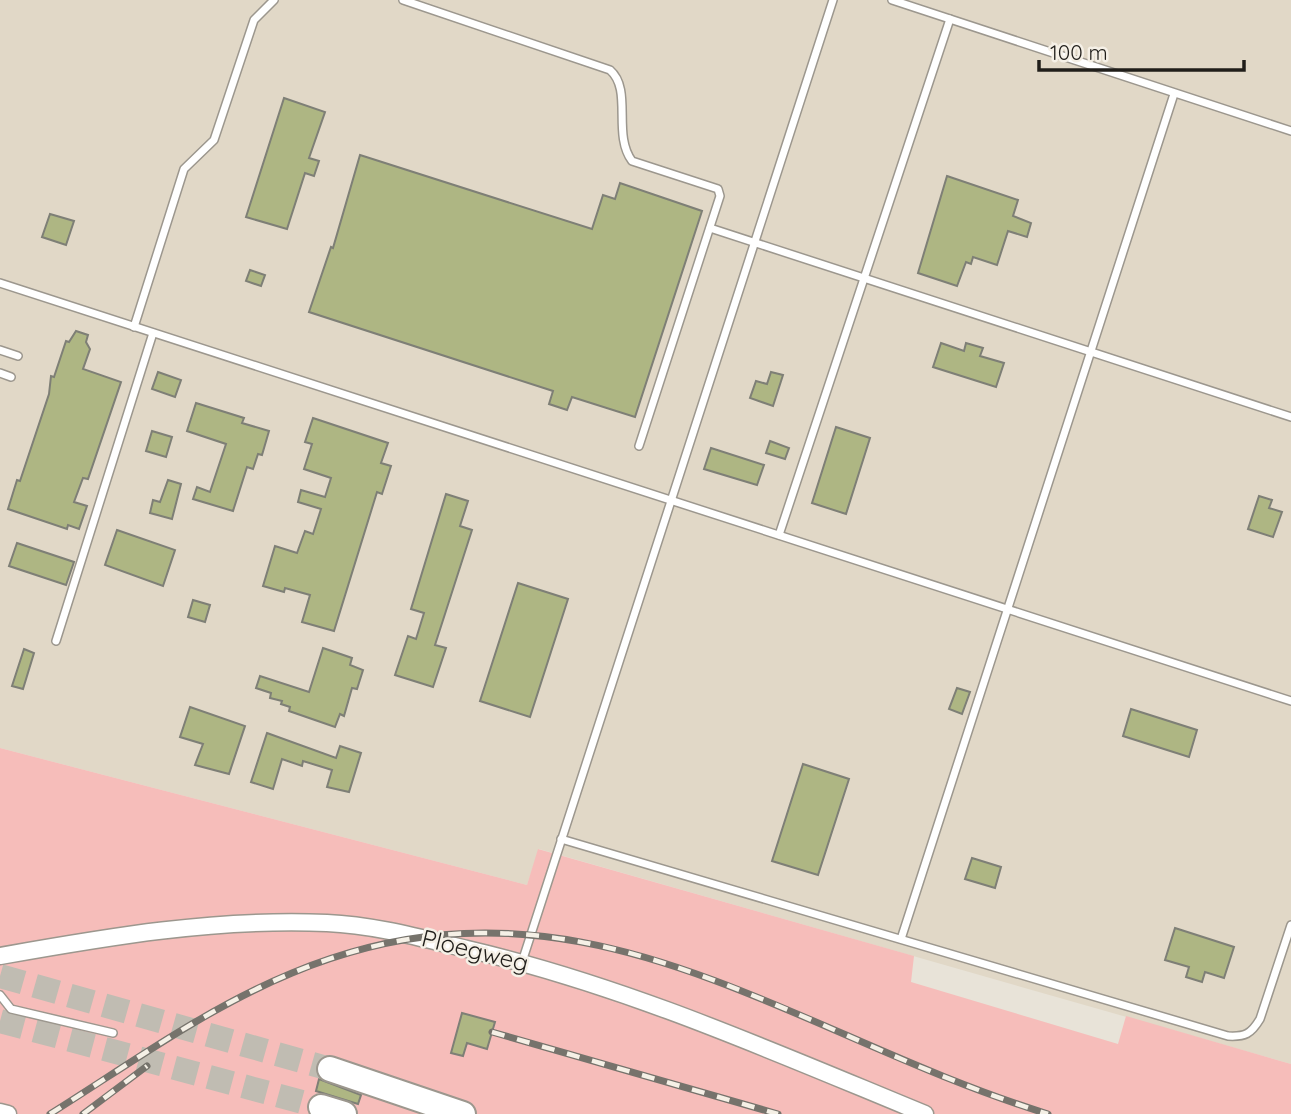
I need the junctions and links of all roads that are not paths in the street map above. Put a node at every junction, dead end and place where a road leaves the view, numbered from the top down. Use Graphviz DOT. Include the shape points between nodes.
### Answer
graph roads {
  1 [pos="274,0"];
  2 [pos="403,0"];
  3 [pos="833,0"];
  4 [pos="892,0"];
  5 [pos="950,19"];
  6 [pos="1174,94"];
  7 [pos="1291,131"];
  8 [pos="710,228"];
  9 [pos="754,243"];
  10 [pos="864,278"];
  11 [pos="0,283"];
  12 [pos="134,327"];
  13 [pos="153,333"];
  14 [pos="0,350"];
  15 [pos="1091,351"];
  16 [pos="18,356"];
  17 [pos="0,373"];
  18 [pos="11,376"];
  19 [pos="1291,417"];
  20 [pos="639,446"];
  21 [pos="671,500"];
  22 [pos="779,535"];
  23 [pos="1008,609"];
  24 [pos="56,641"];
  25 [pos="1291,701"];
  26 [pos="561,839"];
  27 [pos="1291,925"];
  28 [pos="901,939"];
  29 [pos="0,956"];
  30 [pos="522,961"];
  31 [pos="0,995"];
  32 [pos="113,1033"];
  33 [pos="330,1069"];
  34 [pos="0,1112"];
  35 [pos="8,1114"];
  36 [pos="463,1114"];
  37 [pos="925,1114"];
  1 -- 12 [label="lane" via="254,20 214,140 184,169"];
  2 -- 8 [label="lane" via="610,70 620,83 625,152 632,161 718,189"];
  3 -- 9 [label="lane"];
  4 -- 5 [label="lane"];
  5 -- 6 [label="lane"];
  5 -- 10 [label="lane"];
  6 -- 7 [label="lane"];
  6 -- 15 [label="lane"];
  8 -- 9 [label="lane"];
  8 -- 20 [label="lane"];
  9 -- 10 [label="lane"];
  9 -- 21 [label="lane"];
  10 -- 15 [label="lane"];
  10 -- 22 [label="lane"];
  11 -- 12 [label="lane"];
  12 -- 13 [label="lane"];
  13 -- 21 [label="lane"];
  13 -- 24 [label="lane"];
  14 -- 16 [label="lane"];
  15 -- 19 [label="lane"];
  15 -- 23 [label="lane"];
  17 -- 18 [label="lane"];
  21 -- 22 [label="lane"];
  21 -- 26 [label="lane"];
  22 -- 23 [label="lane"];
  23 -- 25 [label="lane"];
  23 -- 28 [label="lane"];
  26 -- 28 [label="lane"];
  26 -- 30 [label="lane"];
  27 -- 28 [label="lane" via="1260,1018 1243,1037"];
  29 -- 30 [label="street, Ploegweg" via="178,929 327,923 399,933"];
  30 -- 37 [label="street, Ploegweg" via="673,1010"];
  31 -- 32 [label="lane" via="11,1009"];
  33 -- 36 [label="highway"];
  34 -- 35 [label="street"];
}
